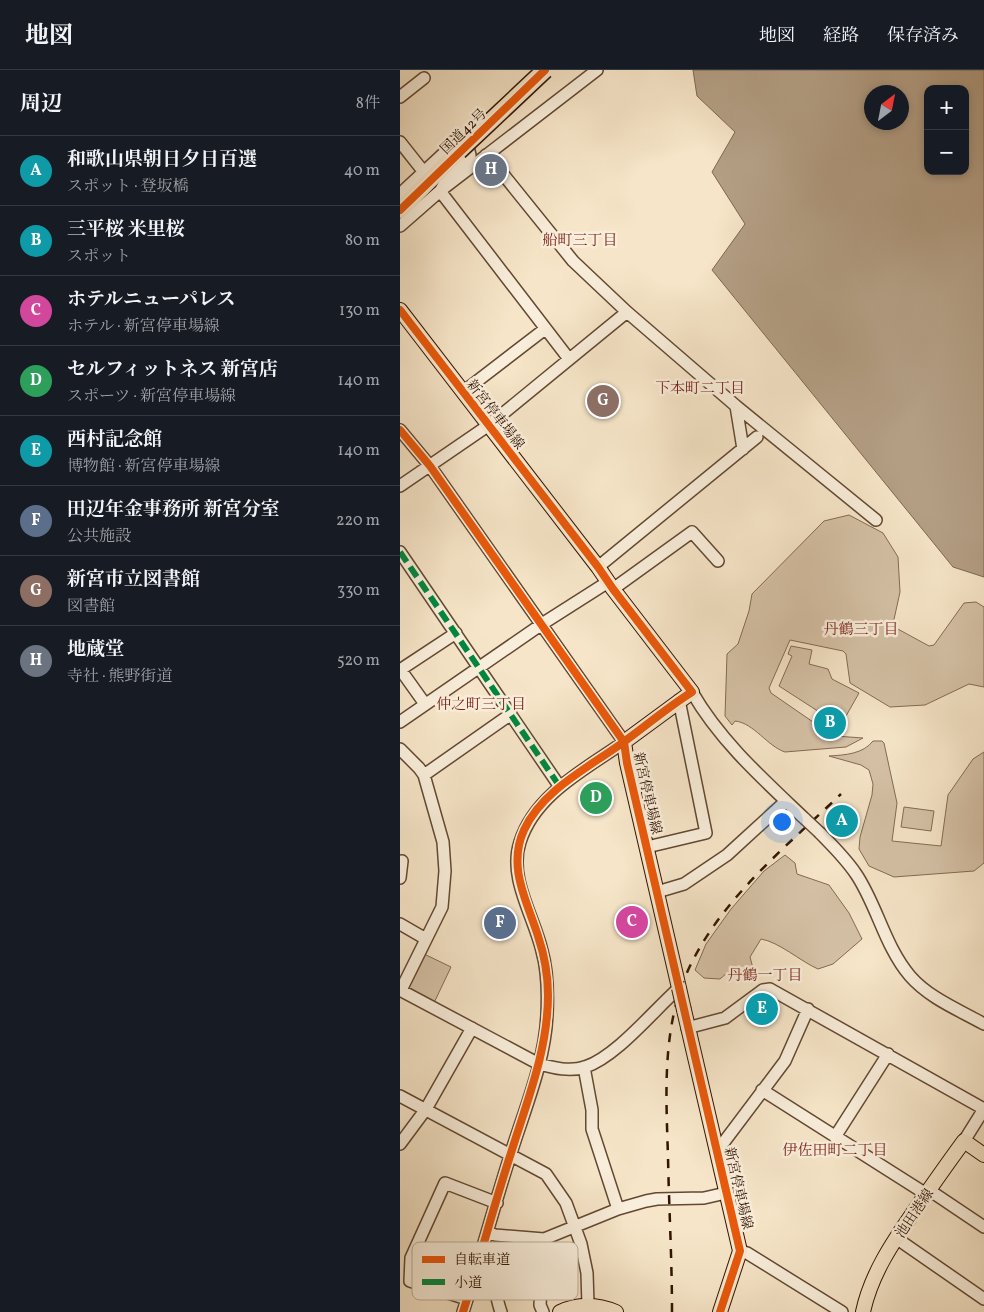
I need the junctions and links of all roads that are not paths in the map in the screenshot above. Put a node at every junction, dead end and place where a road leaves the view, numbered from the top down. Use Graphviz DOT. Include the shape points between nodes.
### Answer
graph roads {
  1 [pos="544,70"];
  2 [pos="597,70"];
  3 [pos="424,78"];
  4 [pos="400,97"];
  5 [pos="400,142"];
  6 [pos="487,154"];
  7 [pos="423,171"];
  8 [pos="440,192"];
  9 [pos="400,194"];
  10 [pos="400,210"];
  11 [pos="400,226"];
  12 [pos="400,310"];
  13 [pos="627,312"];
  14 [pos="545,329"];
  15 [pos="569,360"];
  16 [pos="463,392"];
  17 [pos="736,406"];
  18 [pos="489,425"];
  19 [pos="400,430"];
  20 [pos="757,437"];
  21 [pos="743,449"];
  22 [pos="430,466"];
  23 [pos="400,486"];
  24 [pos="876,520"];
  25 [pos="400,552"];
  26 [pos="718,560"];
  27 [pos="598,567"];
  28 [pos="611,586"];
  29 [pos="542,624"];
  30 [pos="456,633"];
  31 [pos="479,668"];
  32 [pos="400,669"];
  33 [pos="692,692"];
  34 [pos="679,700"];
  35 [pos="425,704"];
  36 [pos="511,714"];
  37 [pos="400,722"];
  38 [pos="624,742"];
  39 [pos="400,749"];
  40 [pos="424,775"];
  41 [pos="560,787"];
  42 [pos="786,801"];
  43 [pos="647,847"];
  44 [pos="402,861"];
  45 [pos="400,878"];
  46 [pos="658,892"];
  47 [pos="400,924"];
  48 [pos="426,939"];
  49 [pos="679,988"];
  50 [pos="401,990"];
  51 [pos="808,1009"];
  52 [pos="984,1024"];
  53 [pos="472,1028"];
  54 [pos="687,1028"];
  55 [pos="888,1054"];
  56 [pos="539,1064"];
  57 [pos="584,1067"];
  58 [pos="762,1090"];
  59 [pos="400,1096"];
  60 [pos="426,1109"];
  61 [pos="984,1109"];
  62 [pos="835,1137"];
  63 [pos="964,1141"];
  64 [pos="400,1144"];
  65 [pos="716,1145"];
  66 [pos="510,1155"];
  67 [pos="984,1155"];
  68 [pos="928,1192"];
  69 [pos="726,1193"];
  70 [pos="497,1203"];
  71 [pos="618,1209"];
  72 [pos="575,1227"];
  73 [pos="984,1227"];
  74 [pos="488,1232"];
  75 [pos="896,1238"];
  76 [pos="544,1239"];
  77 [pos="418,1242"];
  78 [pos="485,1242"];
  79 [pos="544,1242"];
  80 [pos="740,1251"];
  81 [pos="412,1256"];
  82 [pos="412,1282"];
  83 [pos="984,1299"];
  84 [pos="467,1300"];
  85 [pos="497,1300"];
  86 [pos="540,1300"];
  87 [pos="588,1305"];
  88 [pos="463,1312"];
  89 [pos="501,1312"];
  90 [pos="543,1312"];
  91 [pos="560,1312"];
  92 [pos="616,1312"];
  93 [pos="720,1312"];
  94 [pos="842,1312"];
  95 [pos="863,1312"];
  1 -- 10 [label="highway, 国道42号, bridge"];
  2 -- 6 [label="street"];
  3 -- 4 [label="street"];
  5 -- 7 [label="street"];
  6 -- 8 [label="street"];
  6 -- 13 [label="street" via="573,261"];
  7 -- 8 [label="street" via="456,142 460,141 469,151 470,155 446,180"];
  7 -- 9 [label="street"];
  8 -- 11 [label="street"];
  8 -- 14 [label="street"];
  12 -- 16 [label="main road, 新宮停車場線"];
  13 -- 15 [label="street"];
  13 -- 17 [label="street"];
  14 -- 15 [label="street"];
  14 -- 16 [label="street"];
  15 -- 18 [label="street"];
  16 -- 18 [label="main road, 新宮停車場線"];
  17 -- 21 [label="street"];
  17 -- 24 [label="street"];
  18 -- 22 [label="street"];
  18 -- 27 [label="main road, 新宮停車場線"];
  19 -- 22 [label="street"];
  20 -- 21 [label="street"];
  21 -- 27 [label="street"];
  22 -- 23 [label="street"];
  22 -- 29 [label="street"];
  25 -- 30 [label="street"];
  26 -- 28 [label="street" via="692,532"];
  27 -- 28 [label="main road, 新宮停車場線"];
  28 -- 29 [label="street"];
  28 -- 33 [label="main road, 新宮停車場線"];
  29 -- 31 [label="street"];
  29 -- 38 [label="street"];
  30 -- 31 [label="street"];
  30 -- 32 [label="street"];
  31 -- 35 [label="street"];
  31 -- 36 [label="street"];
  32 -- 35 [label="street"];
  33 -- 34 [label="main road, 新宮停車場線"];
  33 -- 42 [label="street" via="710,720 744,760"];
  34 -- 38 [label="main road, 新宮停車場線"];
  34 -- 43 [label="street" via="706,833"];
  35 -- 37 [label="street"];
  36 -- 40 [label="street"];
  36 -- 41 [label="street"];
  38 -- 41 [label="street"];
  38 -- 43 [label="main road, 新宮停車場線"];
  39 -- 40 [label="street"];
  40 -- 48 [label="street" via="443,842 445,871 442,907"];
  41 -- 56 [label="street" via="529,820 517,856 522,891 546,971 547,1018"];
  42 -- 46 [label="street" via="727,855 684,884"];
  42 -- 52 [label="street, bridge" via="857,874 896,955 910,976 928,993"];
  43 -- 46 [label="main road, 新宮停車場線"];
  44 -- 45 [label="street"];
  46 -- 49 [label="main road, 新宮停車場線"];
  47 -- 48 [label="street"];
  48 -- 50 [label="street"];
  49 -- 54 [label="main road, 新宮停車場線, bridge"];
  49 -- 57 [label="street" via="613,1052"];
  50 -- 53 [label="street"];
  51 -- 54 [label="street" via="770,989 763,990 725,1018"];
  51 -- 55 [label="street"];
  51 -- 58 [label="street" via="784,1060"];
  53 -- 56 [label="street"];
  53 -- 60 [label="street"];
  54 -- 65 [label="main road, 新宮停車場線"];
  55 -- 61 [label="street"];
  55 -- 62 [label="street"];
  56 -- 57 [label="street" via="555,1068"];
  56 -- 66 [label="street"];
  57 -- 71 [label="street" via="592,1129"];
  58 -- 62 [label="street"];
  58 -- 65 [label="street" via="724,1142"];
  59 -- 60 [label="street"];
  60 -- 64 [label="street"];
  60 -- 66 [label="street"];
  61 -- 63 [label="street"];
  62 -- 68 [label="street"];
  63 -- 67 [label="main road"];
  63 -- 68 [label="main road, 池田港線"];
  65 -- 69 [label="main road, 新宮停車場線"];
  66 -- 70 [label="street"];
  66 -- 72 [label="street" via="546,1174 566,1202"];
  68 -- 73 [label="street"];
  68 -- 75 [label="main road, 池田港線"];
  69 -- 71 [label="street" via="704,1198 657,1199"];
  69 -- 80 [label="main road, 新宮停車場線"];
  70 -- 74 [label="street"];
  70 -- 77 [label="street" via="445,1184"];
  71 -- 72 [label="street"];
  72 -- 76 [label="street"];
  72 -- 87 [label="street" via="586,1268"];
  74 -- 76 [label="street"];
  74 -- 78 [label="street"];
  75 -- 83 [label="street"];
  75 -- 95 [label="main road, 池田港線" via="876,1272"];
  76 -- 79 [label="street"];
  80 -- 93 [label="main road, 新宮停車場線"];
  80 -- 94 [label="street"];
  81 -- 82 [label="street"];
  84 -- 88 [label="street"];
  85 -- 89 [label="street"];
  86 -- 90 [label="street"];
  87 -- 91 [label="main road"];
  87 -- 92 [label="main road"];
}
